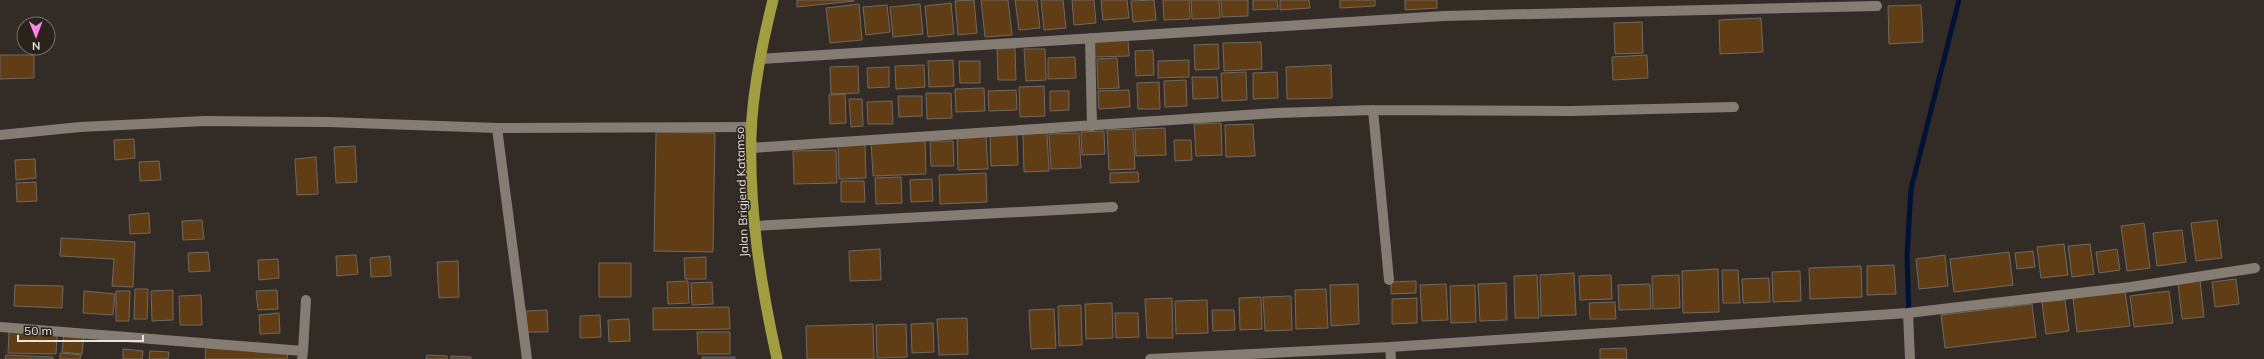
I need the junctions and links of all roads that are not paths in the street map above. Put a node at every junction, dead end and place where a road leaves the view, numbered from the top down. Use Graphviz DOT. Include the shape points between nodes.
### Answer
graph roads {
  1 [pos="773,0"];
  2 [pos="1877,6"];
  3 [pos="1090,38"];
  4 [pos="760,58"];
  5 [pos="1734,107"];
  6 [pos="1372,110"];
  7 [pos="1092,126"];
  8 [pos="752,127"];
  9 [pos="497,128"];
  10 [pos="0,135"];
  11 [pos="751,148"];
  12 [pos="1113,207"];
  13 [pos="754,226"];
  14 [pos="2255,268"];
  15 [pos="1389,280"];
  16 [pos="306,300"];
  17 [pos="1908,313"];
  18 [pos="0,327"];
  19 [pos="1390,348"];
  20 [pos="302,355"];
  21 [pos="526,359"];
  22 [pos="777,359"];
  23 [pos="1150,359"];
  24 [pos="1391,359"];
  25 [pos="1910,359"];
  1 -- 4 [label="highway, Jalan Brigjend Katamso"];
  2 -- 3 [label="street" via="1444,16"];
  3 -- 4 [label="street"];
  3 -- 7 [label="street"];
  4 -- 8 [label="highway, Jalan Brigjend Katamso"];
  5 -- 6 [label="street" via="1571,111"];
  6 -- 7 [label="street"];
  6 -- 15 [label="street"];
  7 -- 11 [label="street"];
  8 -- 9 [label="street"];
  8 -- 11 [label="highway, Jalan Brigjend Katamso"];
  9 -- 10 [label="street" via="205,121 87,127"];
  9 -- 21 [label="street"];
  11 -- 13 [label="highway, Jalan Brigjend Katamso"];
  12 -- 13 [label="street"];
  13 -- 22 [label="highway, Jalan Brigjend Katamso" via="759,268"];
  14 -- 17 [label="street" via="2131,287"];
  16 -- 20 [label="street"];
  17 -- 19 [label="street"];
  17 -- 25 [label="street"];
  18 -- 20 [label="street"];
  19 -- 23 [label="street"];
  19 -- 24 [label="street"];
}
